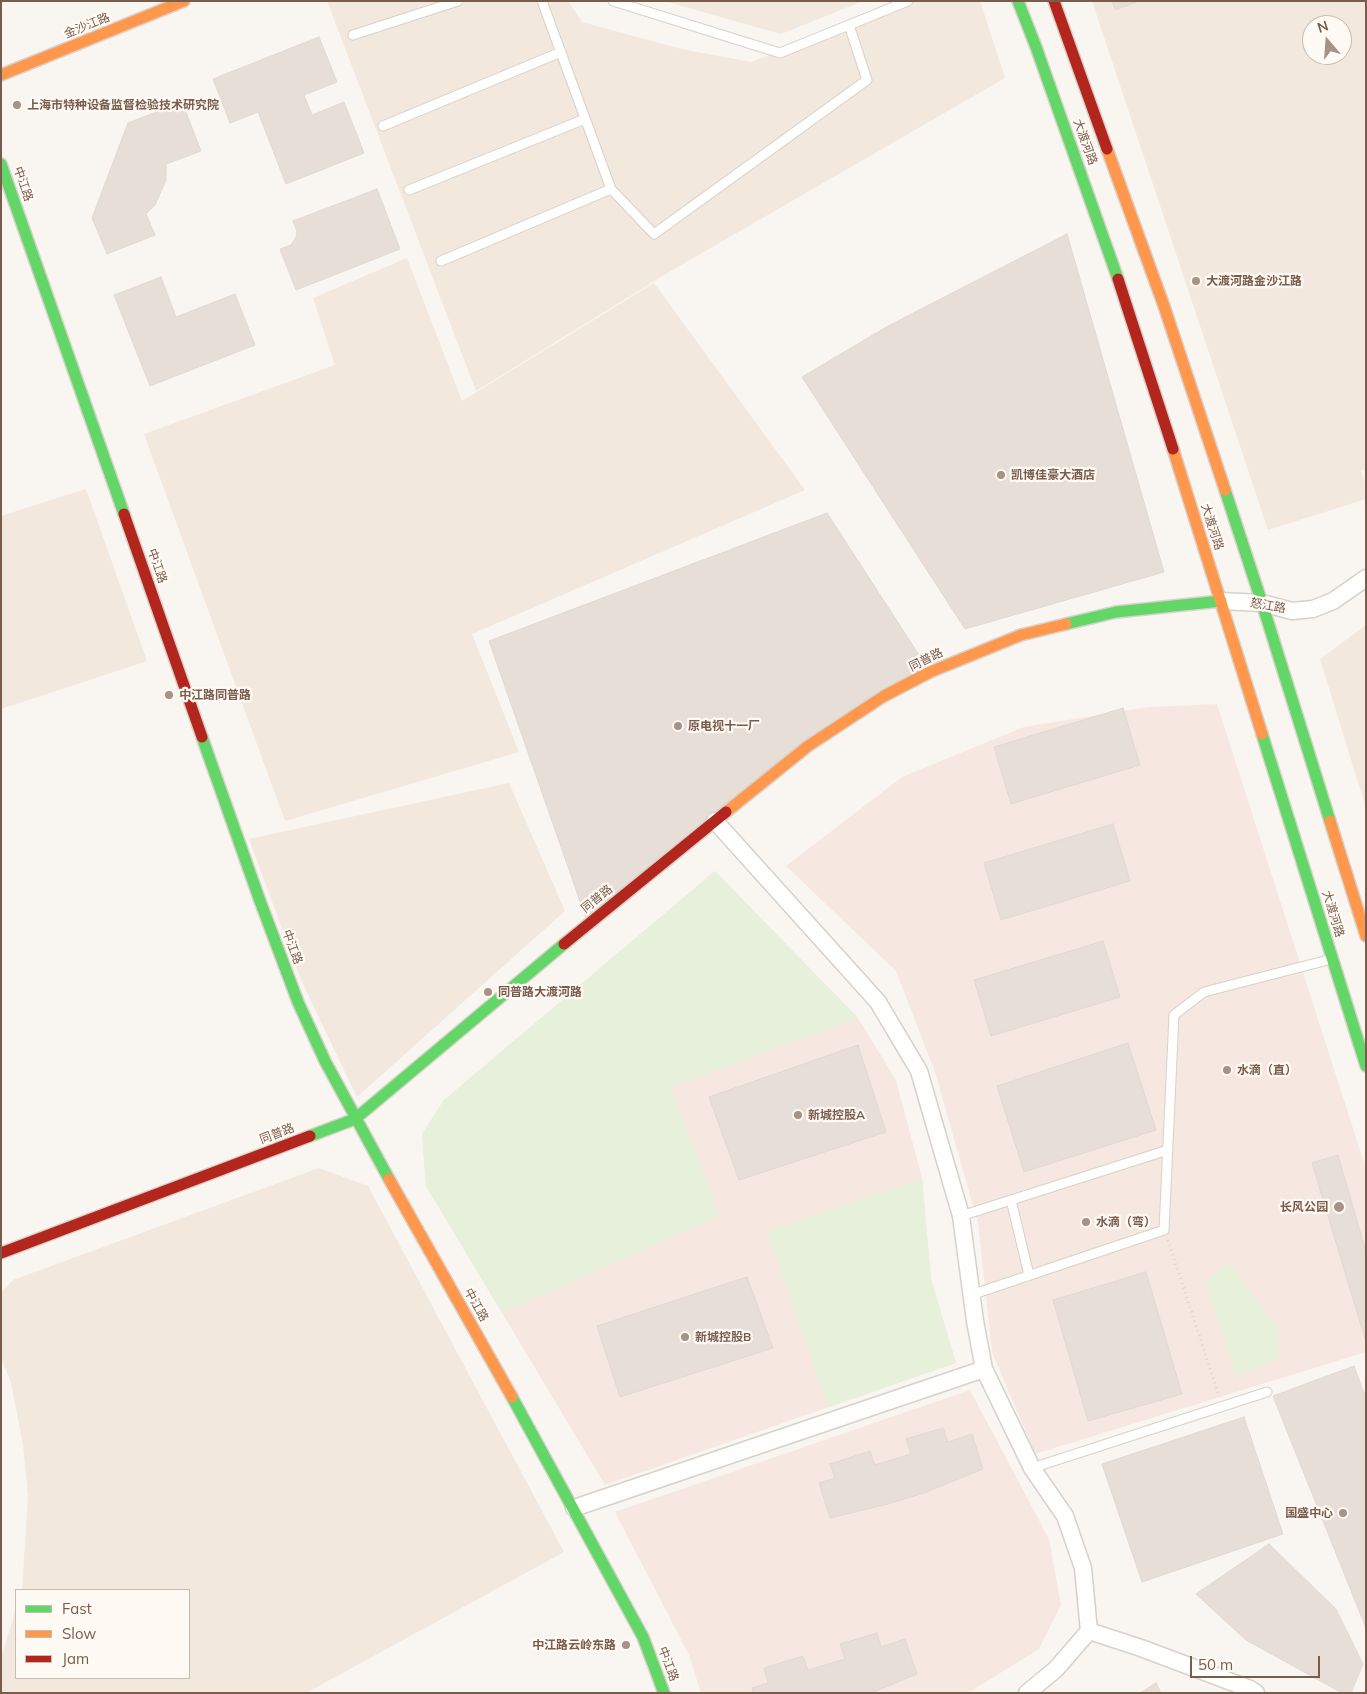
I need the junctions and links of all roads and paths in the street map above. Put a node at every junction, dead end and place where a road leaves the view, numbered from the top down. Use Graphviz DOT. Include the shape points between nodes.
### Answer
graph roads {
  1 [pos="184,1"];
  2 [pos="458,1"];
  3 [pos="542,1"];
  4 [pos="612,1"];
  5 [pos="908,1"];
  6 [pos="1018,1"];
  7 [pos="1054,1"];
  8 [pos="849,25"];
  9 [pos="353,35"];
  10 [pos="561,52"];
  11 [pos="1,75"];
  12 [pos="585,119"];
  13 [pos="383,126"];
  14 [pos="1,164"];
  15 [pos="611,189"];
  16 [pos="409,190"];
  17 [pos="441,261"];
  18 [pos="1366,578"];
  19 [pos="1221,601"];
  20 [pos="1262,603"];
  21 [pos="715,821"];
  22 [pos="1366,936"];
  23 [pos="1332,959"];
  24 [pos="1366,1066"];
  25 [pos="355,1119"];
  26 [pos="1168,1150"];
  27 [pos="1011,1200"];
  28 [pos="961,1216"];
  29 [pos="1164,1230"];
  30 [pos="1,1253"];
  31 [pos="1029,1275"];
  32 [pos="971,1294"];
  33 [pos="984,1369"];
  34 [pos="1267,1392"];
  35 [pos="1222,1407"];
  36 [pos="1032,1468"];
  37 [pos="574,1508"];
  38 [pos="1089,1631"];
  39 [pos="664,1693"];
  40 [pos="1027,1693"];
  41 [pos="1256,1693"];
  1 -- 11 [label="street, 金沙江路"];
  2 -- 9 [label="lane"];
  3 -- 10 [label="lane"];
  4 -- 8 [label="lane" via="780,53"];
  5 -- 8 [label="lane"];
  6 -- 19 [label="street, 大渡河路" via="1111,258"];
  7 -- 20 [label="street, 大渡河路" via="1164,306"];
  8 -- 15 [label="lane" via="867,80 654,234"];
  10 -- 12 [label="lane"];
  10 -- 13 [label="lane"];
  12 -- 15 [label="lane"];
  12 -- 16 [label="lane"];
  14 -- 25 [label="street, 中江路" via="298,1002"];
  15 -- 17 [label="lane"];
  18 -- 20 [label="street, 怒江路" via="1333,601 1314,609 1292,611"];
  19 -- 20 [label="street, 怒江路"];
  19 -- 21 [label="street, 同普路" via="1116,612 1022,635 962,658 884,696 808,746"];
  19 -- 23 [label="street, 大渡河路"];
  20 -- 22 [label="street, 大渡河路"];
  21 -- 25 [label="street, 同普路"];
  21 -- 28 [label="street" via="878,1002 919,1071"];
  23 -- 24 [label="street, 大渡河路"];
  23 -- 26 [label="lane" via="1204,992 1174,1015"];
  25 -- 30 [label="street, 同普路"];
  25 -- 37 [label="street, 中江路"];
  26 -- 27 [label="lane"];
  26 -- 29 [label="lane"];
  27 -- 28 [label="lane"];
  27 -- 31 [label="lane"];
  28 -- 32 [label="street"];
  29 -- 31 [label="lane"];
  29 -- 35 [label="path"];
  31 -- 32 [label="lane"];
  32 -- 33 [label="street"];
  33 -- 36 [label="street"];
  33 -- 37 [label="street"];
  34 -- 35 [label="lane"];
  35 -- 36 [label="lane"];
  36 -- 38 [label="street" via="1068,1524 1083,1568"];
  37 -- 39 [label="street, 中江路" via="643,1637"];
  38 -- 40 [label="street" via="1056,1669"];
  38 -- 41 [label="street" via="1250,1688"];
}
